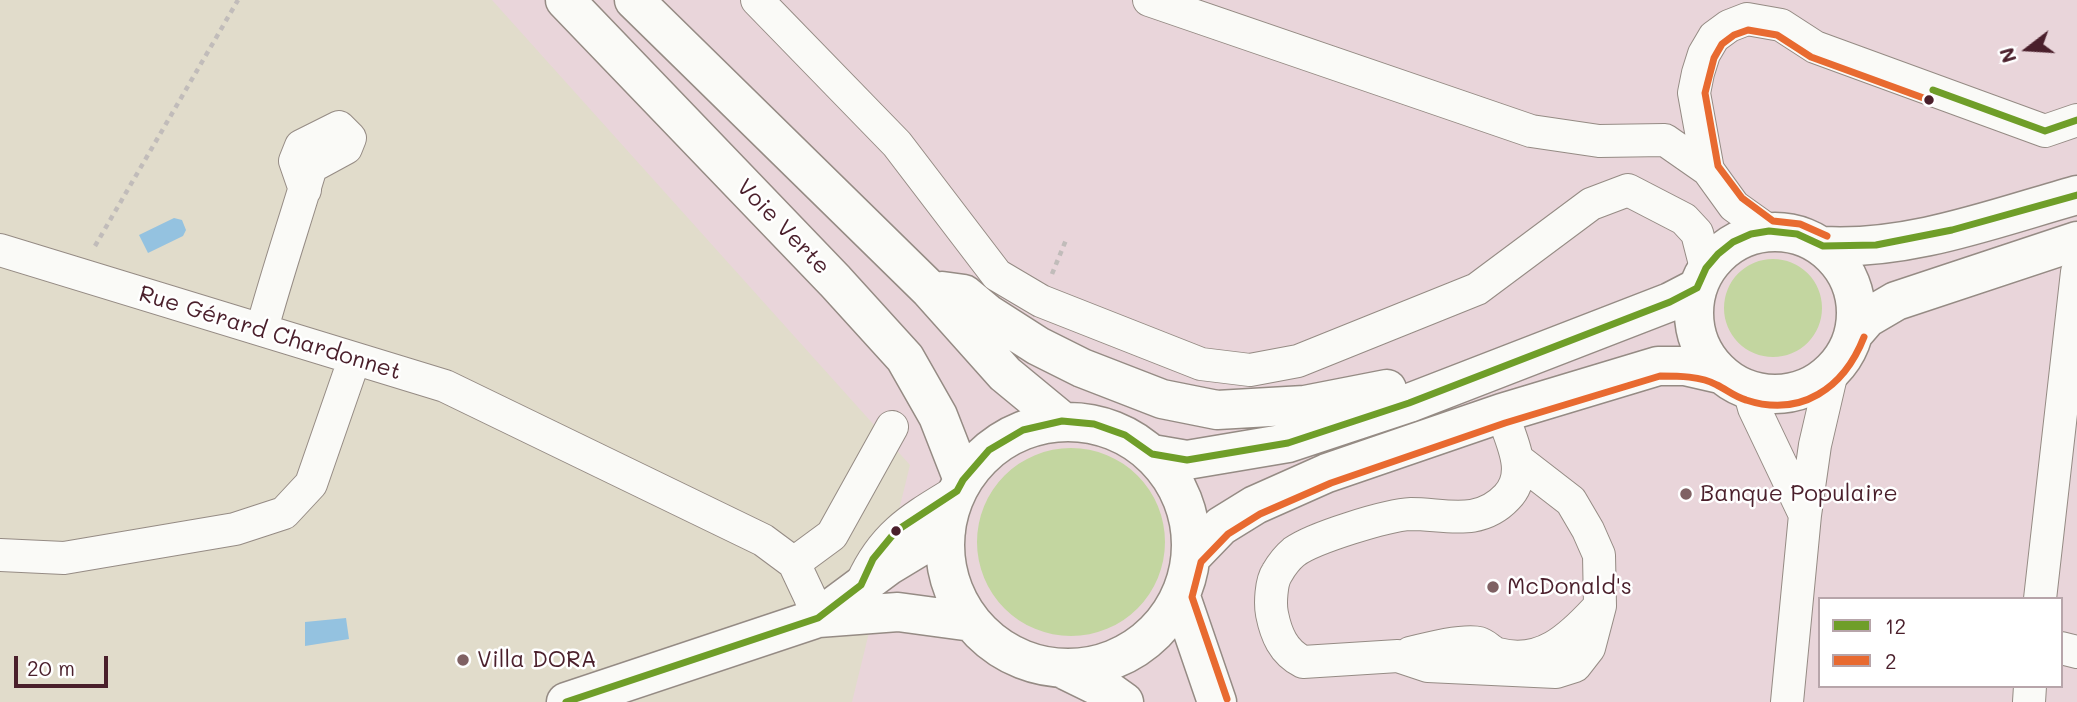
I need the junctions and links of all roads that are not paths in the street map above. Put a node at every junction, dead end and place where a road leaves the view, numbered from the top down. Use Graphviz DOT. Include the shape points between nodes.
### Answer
graph roads {
  1 [pos="565,0"];
  2 [pos="634,0"];
  3 [pos="757,0"];
  4 [pos="1149,0"];
  5 [pos="1785,12"];
  6 [pos="2077,120"];
  7 [pos="1708,170"];
  8 [pos="305,190"];
  9 [pos="2077,195"];
  10 [pos="1769,231"];
  11 [pos="2077,241"];
  12 [pos="1823,246"];
  13 [pos="0,250"];
  14 [pos="2077,272"];
  15 [pos="1701,278"];
  16 [pos="930,290"];
  17 [pos="262,329"];
  18 [pos="1854,333"];
  19 [pos="354,360"];
  20 [pos="2072,366"];
  21 [pos="1832,372"];
  22 [pos="1734,382"];
  23 [pos="1409,403"];
  24 [pos="1502,413"];
  25 [pos="1062,421"];
  26 [pos="892,427"];
  27 [pos="1152,454"];
  28 [pos="1518,460"];
  29 [pos="960,486"];
  30 [pos="1805,515"];
  31 [pos="946,531"];
  32 [pos="0,555"];
  33 [pos="1191,557"];
  34 [pos="794,563"];
  35 [pos="861,585"];
  36 [pos="1181,597"];
  37 [pos="2040,597"];
  38 [pos="1590,616"];
  39 [pos="818,618"];
  40 [pos="972,622"];
  41 [pos="1398,656"];
  42 [pos="1061,668"];
  43 [pos="566,702"];
  44 [pos="1124,702"];
  45 [pos="1217,702"];
  46 [pos="1787,702"];
  1 -- 29 [label="main road, Voie Verte" via="905,358 938,416"];
  2 -- 16 [label="main road"];
  3 -- 15 [label="street" via="897,144 997,275 1041,301 1201,364 1250,370 1298,360 1477,289 1591,204 1628,190 1684,219 1697,233"];
  4 -- 7 [label="street" via="1531,131 1599,141 1665,140"];
  5 -- 6 [label="street" via="1815,47 2045,131"];
  5 -- 7 [label="street" via="1729,26 1714,37 1704,54 1694,93"];
  7 -- 10 [label="street" via="1734,206"];
  8 -- 17 [label="street"];
  9 -- 12 [label="main road" via="1952,230 1876,245"];
  10 -- 12 [label="main road" via="1797,234"];
  10 -- 15 [label="main road" via="1733,242"];
  11 -- 18 [label="main road" via="1896,301 1867,318"];
  12 -- 18 [label="main road" via="1852,285"];
  13 -- 17 [label="street, Rue Gérard Chardonnet"];
  14 -- 20 [label="street"];
  15 -- 22 [label="main road" via="1693,312 1696,334 1705,356"];
  15 -- 23 [label="main road" via="1670,302"];
  16 -- 23 [label="main road" via="964,294 1038,346 1162,398 1217,410 1305,405 1388,389"];
  16 -- 25 [label="main road" via="1005,374"];
  17 -- 19 [label="street, Rue Gérard Chardonnet"];
  18 -- 21 [label="main road"];
  19 -- 32 [label="street" via="311,484 284,513 235,529 64,558"];
  19 -- 34 [label="street, Rue Gérard Chardonnet" via="445,386 531,439 763,540"];
  20 -- 37 [label="street"];
  21 -- 22 [label="main road" via="1793,393 1771,395"];
  21 -- 30 [label="street"];
  22 -- 24 [label="main road" via="1685,366 1658,366"];
  22 -- 30 [label="street" via="1754,408"];
  23 -- 27 [label="main road" via="1288,443 1187,460"];
  24 -- 28 [label="street"];
  24 -- 33 [label="main road" via="1327,473 1255,505 1220,526"];
  25 -- 27 [label="main road" via="1094,424 1125,435"];
  25 -- 29 [label="main road" via="1023,430 989,450"];
  26 -- 34 [label="street" via="832,535"];
  27 -- 33 [label="main road" via="1180,495 1189,519"];
  28 -- 38 [label="street" via="1571,501 1600,555"];
  28 -- 41 [label="street" via="1519,482 1506,499 1489,510 1463,519 1409,514 1347,529 1294,552 1275,575 1271,607 1276,635 1293,657 1303,662"];
  29 -- 31 [label="main road"];
  29 -- 35 [label="street" via="896,531 873,559"];
  30 -- 46 [label="street"];
  31 -- 35 [label="main road"];
  31 -- 40 [label="main road" via="946,564 955,595"];
  33 -- 36 [label="main road"];
  34 -- 39 [label="street, Rue Gérard Chardonnet"];
  35 -- 39 [label="main road"];
  36 -- 42 [label="main road" via="1160,628 1132,651 1098,665"];
  36 -- 45 [label="main road"];
  38 -- 41 [label="street" via="1479,643"];
  38 -- 41 [label="street" via="1589,648 1575,666 1556,672 1429,666"];
  39 -- 40 [label="main road" via="898,612"];
  39 -- 43 [label="main road"];
  40 -- 42 [label="main road" via="997,646 1028,662"];
  42 -- 44 [label="main road"];
}
